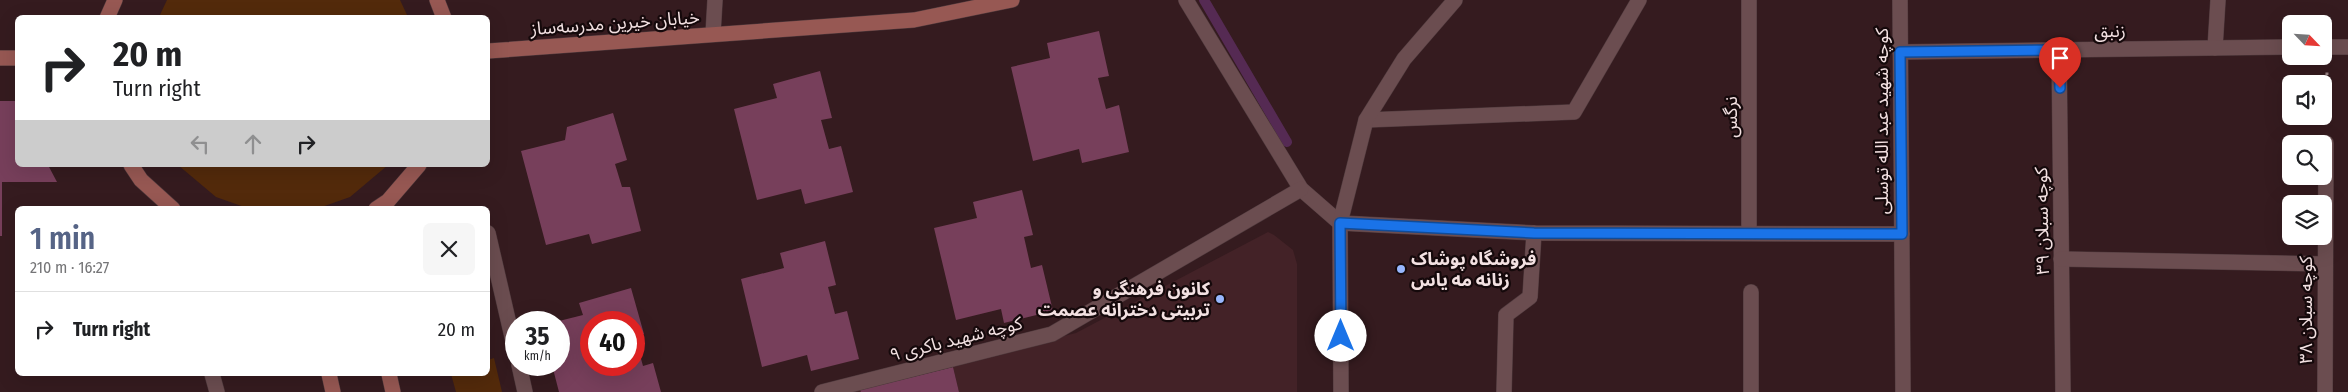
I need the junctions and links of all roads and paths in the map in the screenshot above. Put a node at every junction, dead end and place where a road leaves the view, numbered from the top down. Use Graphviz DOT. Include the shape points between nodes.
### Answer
graph roads {
  1 [pos="115,0"];
  2 [pos="437,0"];
  3 [pos="714,0"];
  4 [pos="1012,0"];
  5 [pos="1186,0"];
  6 [pos="1455,0"];
  7 [pos="1639,0"];
  8 [pos="1750,0"];
  9 [pos="1900,0"];
  10 [pos="2218,0"];
  11 [pos="109,15"];
  12 [pos="443,15"];
  13 [pos="713,34"];
  14 [pos="2332,47"];
  15 [pos="2348,47"];
  16 [pos="2215,48"];
  17 [pos="2282,48"];
  18 [pos="2059,50"];
  19 [pos="490,51"];
  20 [pos="1900,52"];
  21 [pos="0,58"];
  22 [pos="15,58"];
  23 [pos="2325,65"];
  24 [pos="1366,120"];
  25 [pos="2326,135"];
  26 [pos="132,167"];
  27 [pos="417,167"];
  28 [pos="2326,185"];
  29 [pos="1301,189"];
  30 [pos="170,206"];
  31 [pos="384,206"];
  32 [pos="1340,223"];
  33 [pos="1534,233"];
  34 [pos="1749,233"];
  35 [pos="1902,234"];
  36 [pos="490,242"];
  37 [pos="2061,259"];
  38 [pos="2325,264"];
  39 [pos="1750,292"];
  40 [pos="506,311"];
  41 [pos="213,376"];
  42 [pos="329,376"];
  43 [pos="389,376"];
  44 [pos="521,376"];
  45 [pos="217,392"];
  46 [pos="333,392"];
  47 [pos="393,392"];
  48 [pos="525,392"];
  49 [pos="822,392"];
  50 [pos="1341,392"];
  51 [pos="1504,392"];
  52 [pos="1751,392"];
  53 [pos="1903,392"];
  54 [pos="2063,392"];
  55 [pos="2325,392"];
  1 -- 11 [label="main road"];
  2 -- 12 [label="main road"];
  3 -- 13 [label="street"];
  4 -- 13 [label="main road, خیابان خیرین مدرسه‌ساز" via="914,20"];
  5 -- 29 [label="street"];
  6 -- 24 [label="street" via="1404,59"];
  7 -- 24 [label="street" via="1574,112"];
  8 -- 34 [label="street, نرگس"];
  9 -- 20 [label="street, کوچه شهید عبد الله توسلی"];
  10 -- 16 [label="street"];
  13 -- 19 [label="main road, خیابان خیرین مدرسه‌ساز"];
  14 -- 15 [label="street"];
  16 -- 17 [label="street, زنبق"];
  16 -- 18 [label="street, زنبق"];
  18 -- 20 [label="street, زنبق"];
  18 -- 37 [label="street, کوچه سبلان ۳۹"];
  20 -- 35 [label="street, کوچه شهید عبد الله توسلی"];
  21 -- 22 [label="main road"];
  23 -- 25 [label="path"];
  24 -- 32 [label="street"];
  26 -- 30 [label="main road" via="141,180"];
  27 -- 31 [label="main road"];
  28 -- 38 [label="street, کوچه سبلان ۳۸"];
  29 -- 32 [label="street"];
  29 -- 49 [label="street, کوچه شهید باکری ۹" via="1052,334"];
  32 -- 33 [label="street"];
  32 -- 50 [label="street"];
  33 -- 34 [label="street"];
  33 -- 51 [label="street" via="1530,296 1506,315"];
  34 -- 35 [label="street"];
  35 -- 53 [label="street, کوچه شهید عبد الله توسلی"];
  36 -- 40 [label="street"];
  37 -- 38 [label="street"];
  37 -- 54 [label="street, کوچه سبلان ۳۹"];
  38 -- 55 [label="street, کوچه سبلان ۳۸"];
  39 -- 52 [label="street"];
  41 -- 45 [label="street"];
  42 -- 46 [label="main road"];
  43 -- 47 [label="main road"];
  44 -- 48 [label="street"];
}
